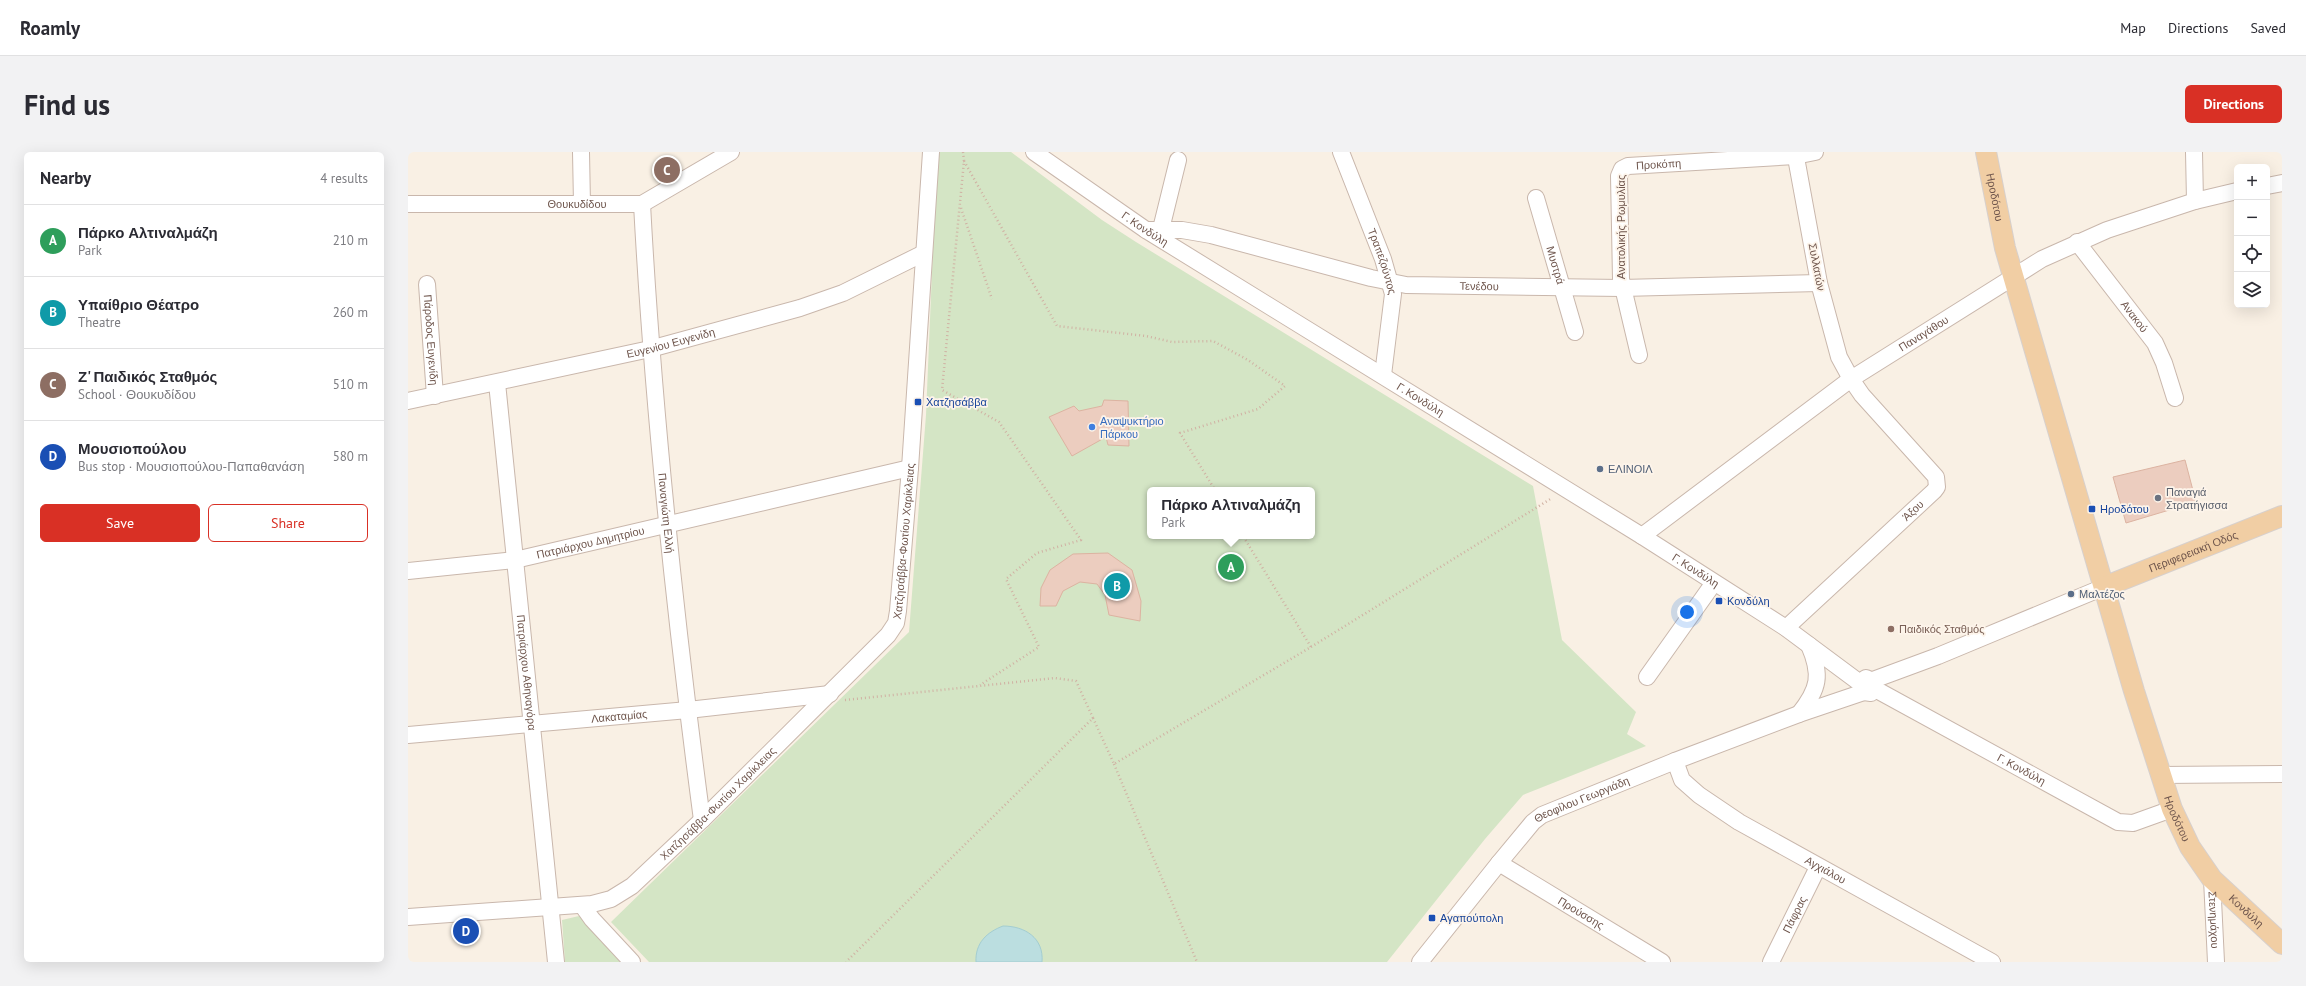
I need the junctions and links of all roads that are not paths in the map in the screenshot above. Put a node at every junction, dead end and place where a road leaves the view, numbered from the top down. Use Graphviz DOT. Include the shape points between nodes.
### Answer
graph roads {
  1 [pos="581,152"];
  2 [pos="731,152"];
  3 [pos="931,152"];
  4 [pos="1034,152"];
  5 [pos="1341,152"];
  6 [pos="1815,152"];
  7 [pos="1986,152"];
  8 [pos="2194,152"];
  9 [pos="1795,154"];
  10 [pos="1178,160"];
  11 [pos="1622,168"];
  12 [pos="2282,183"];
  13 [pos="2270,185"];
  14 [pos="2234,192"];
  15 [pos="1536,198"];
  16 [pos="2195,201"];
  17 [pos="408,204"];
  18 [pos="582,204"];
  19 [pos="642,204"];
  20 [pos="1153,230"];
  21 [pos="2077,242"];
  22 [pos="924,253"];
  23 [pos="2013,277"];
  24 [pos="1391,283"];
  25 [pos="1819,283"];
  26 [pos="427,284"];
  27 [pos="1563,288"];
  28 [pos="1622,288"];
  29 [pos="1575,332"];
  30 [pos="650,349"];
  31 [pos="1639,355"];
  32 [pos="1383,375"];
  33 [pos="1851,379"];
  34 [pos="497,383"];
  35 [pos="435,396"];
  36 [pos="2175,398"];
  37 [pos="408,402"];
  38 [pos="910,468"];
  39 [pos="2282,516"];
  40 [pos="667,526"];
  41 [pos="1642,536"];
  42 [pos="515,560"];
  43 [pos="408,571"];
  44 [pos="1713,584"];
  45 [pos="2104,587"];
  46 [pos="1786,628"];
  47 [pos="1809,645"];
  48 [pos="1647,677"];
  49 [pos="1868,685"];
  50 [pos="834,697"];
  51 [pos="688,710"];
  52 [pos="1799,714"];
  53 [pos="530,725"];
  54 [pos="408,735"];
  55 [pos="1675,761"];
  56 [pos="2282,774"];
  57 [pos="2160,775"];
  58 [pos="2172,809"];
  59 [pos="702,820"];
  60 [pos="1499,863"];
  61 [pos="1818,867"];
  62 [pos="2212,878"];
  63 [pos="582,905"];
  64 [pos="550,907"];
  65 [pos="408,917"];
  66 [pos="2282,944"];
  67 [pos="556,962"];
  68 [pos="632,962"];
  69 [pos="1420,962"];
  70 [pos="1662,962"];
  71 [pos="1771,962"];
  72 [pos="1992,962"];
  73 [pos="2216,962"];
  1 -- 18 [label="street"];
  2 -- 19 [label="street"];
  3 -- 22 [label="street, Χατζησάββα-Φωτίου Χαρίκλειας"];
  4 -- 20 [label="street, Γ. Κονδύλη"];
  5 -- 24 [label="street, Τραπεζούντος" via="1384,259"];
  6 -- 9 [label="street, Προκόπη"];
  7 -- 23 [label="main road, Ηροδότου"];
  8 -- 16 [label="street"];
  9 -- 11 [label="street, Προκόπη"];
  9 -- 25 [label="street, Συλλατών"];
  10 -- 20 [label="street"];
  11 -- 28 [label="street, Ανατολικής Ρωμυλίας" via="1619,176"];
  12 -- 13 [label="street"];
  14 -- 16 [label="street, Παναγάθου"];
  15 -- 27 [label="street, Μυστρά"];
  16 -- 21 [label="street, Παναγάθου" via="2122,224"];
  17 -- 18 [label="street, Θουκυδίδου"];
  18 -- 19 [label="street, Θουκυδίδου"];
  19 -- 30 [label="street, Παναγιώτη Ελλή"];
  20 -- 24 [label="street, Τενέδου" via="1182,230 1211,235"];
  20 -- 32 [label="street, Γ. Κονδύλη"];
  21 -- 23 [label="street, Παναγάθου"];
  21 -- 36 [label="street, Ανακού" via="2155,343"];
  22 -- 30 [label="street, Ευγενίου Ευγενίδη" via="821,302"];
  22 -- 38 [label="street, Χατζησάββα-Φωτίου Χαρίκλειας"];
  23 -- 33 [label="street, Παναγάθου"];
  23 -- 45 [label="main road, Ηροδότου"];
  24 -- 27 [label="street, Τενέδου"];
  24 -- 32 [label="street, Τραπεζούντος" via="1393,300"];
  25 -- 28 [label="street, Τενέδου"];
  25 -- 33 [label="street, Συλλατών" via="1835,347"];
  26 -- 35 [label="street, Πάροδος Ευγενίδη"];
  27 -- 28 [label="street, Τενέδου"];
  27 -- 29 [label="street, Μυστρά"];
  28 -- 31 [label="street, Ανατολικής Ρωμυλίας"];
  30 -- 34 [label="street, Ευγενίου Ευγενίδη"];
  30 -- 40 [label="street, Παναγιώτη Ελλή"];
  32 -- 41 [label="street, Γ. Κονδύλη"];
  33 -- 41 [label="street, Παναγάθου"];
  33 -- 46 [label="street, Άξου" via="1936,477 1936,487"];
  34 -- 35 [label="street, Ευγενίου Ευγενίδη"];
  34 -- 42 [label="street, Πατριάρχου Αθηναγόρα"];
  35 -- 37 [label="street, Ευγενίου Ευγενίδη"];
  38 -- 40 [label="street, Πατριάρχου Δημητρίου"];
  38 -- 50 [label="street, Χατζησάββα-Φωτίου Χαρίκλειας" via="896,623"];
  39 -- 45 [label="main road, Περιφερειακή Οδός"];
  40 -- 42 [label="street, Πατριάρχου Δημητρίου"];
  40 -- 51 [label="street, Παναγιώτη Ελλή"];
  41 -- 44 [label="street, Γ. Κονδύλη"];
  42 -- 43 [label="street, Πατριάρχου Δημητρίου"];
  42 -- 53 [label="street, Πατριάρχου Αθηναγόρα"];
  44 -- 46 [label="street, Γ. Κονδύλη"];
  44 -- 48 [label="street"];
  45 -- 49 [label="street, Θεοφίλου Γεωργιάδη"];
  45 -- 57 [label="main road, Ηροδότου"];
  46 -- 47 [label="street, Γ. Κονδύλη"];
  47 -- 49 [label="street, Γ. Κονδύλη"];
  47 -- 52 [label="street" via="1817,665 1817,683 1809,701"];
  49 -- 52 [label="street, Θεοφίλου Γεωργιάδη"];
  49 -- 58 [label="street, Γ. Κονδύλη" via="2118,822 2133,823"];
  50 -- 51 [label="street, Λακαταμίας"];
  50 -- 59 [label="street, Χατζησάββα-Φωτίου Χαρίκλειας"];
  51 -- 53 [label="street, Λακαταμίας"];
  51 -- 59 [label="street, Παναγιώτη Ελλή"];
  52 -- 55 [label="street, Θεοφίλου Γεωργιάδη"];
  53 -- 54 [label="street, Λακαταμίας"];
  53 -- 64 [label="street, Πατριάρχου Αθηναγόρα"];
  55 -- 60 [label="street, Θεοφίλου Γεωργιάδη" via="1542,815 1533,822"];
  55 -- 61 [label="street, Αγχιάλου" via="1682,780 1699,795 1739,822"];
  56 -- 57 [label="street"];
  57 -- 58 [label="main road, Ηροδότου"];
  58 -- 62 [label="main road, Ηροδότου" via="2190,847"];
  59 -- 63 [label="street, Χατζησάββα-Φωτίου Χαρίκλειας" via="632,886 602,902"];
  60 -- 69 [label="street, Θεοφίλου Γεωργιάδη"];
  60 -- 70 [label="street, Προύσσης"];
  61 -- 71 [label="street, Πάφρας"];
  61 -- 72 [label="street, Αγχιάλου"];
  62 -- 66 [label="main road, Κονδύλη"];
  62 -- 73 [label="street, Στενημάχου"];
  63 -- 64 [label="street, Χατζησάββα-Φωτίου Χαρίκλειας"];
  63 -- 68 [label="street"];
  64 -- 65 [label="street, Χατζησάββα-Φωτίου Χαρίκλειας"];
  64 -- 67 [label="street, Πατριάρχου Αθηναγόρα"];
}
